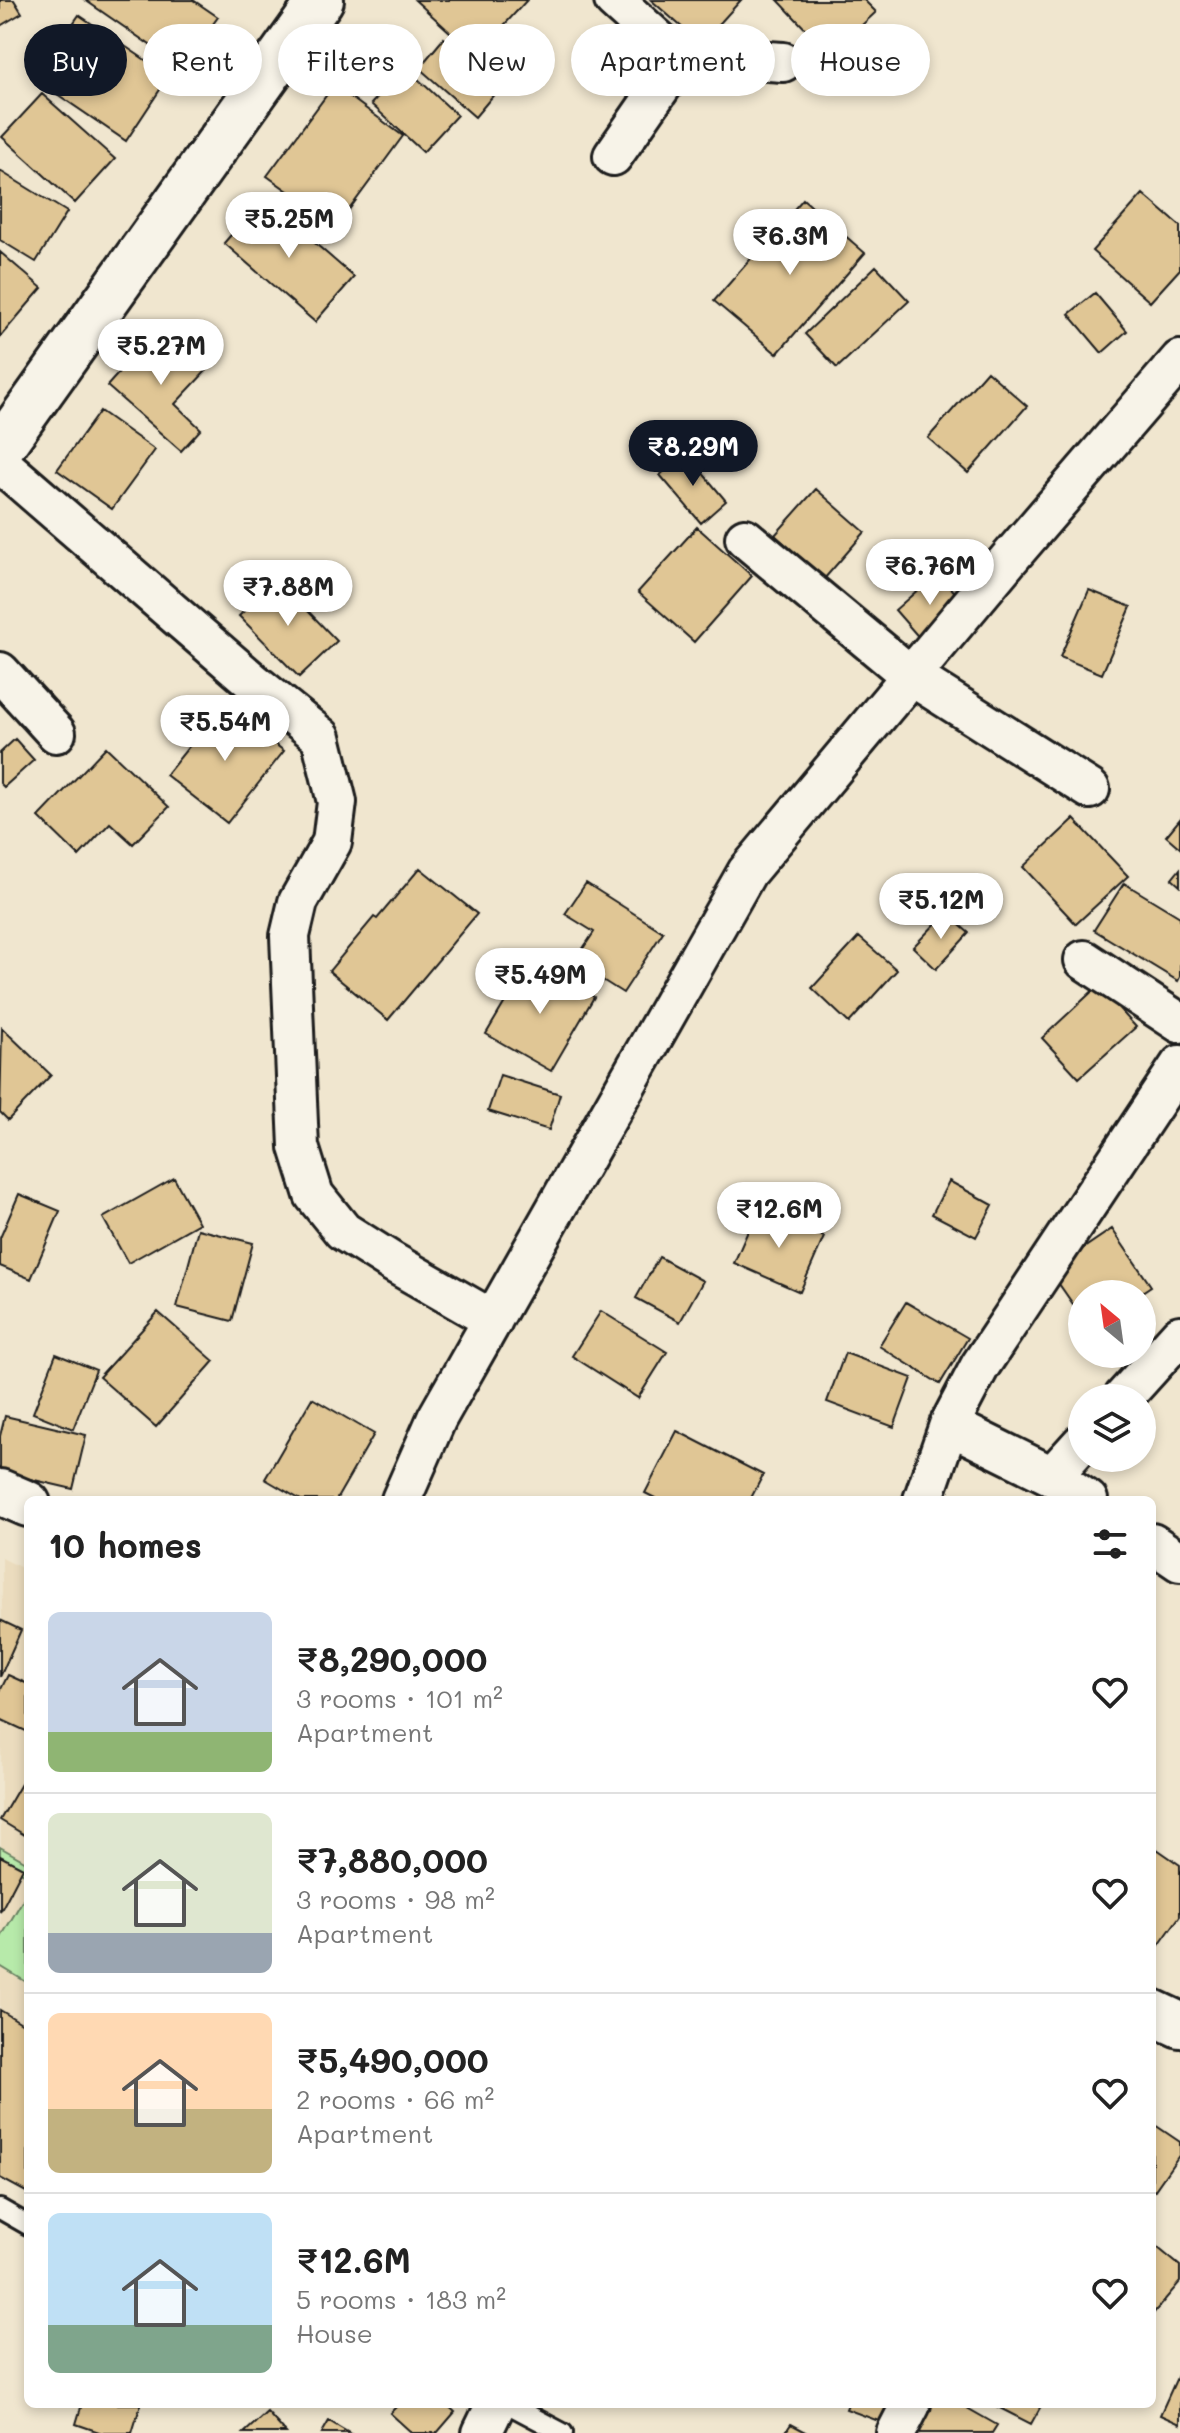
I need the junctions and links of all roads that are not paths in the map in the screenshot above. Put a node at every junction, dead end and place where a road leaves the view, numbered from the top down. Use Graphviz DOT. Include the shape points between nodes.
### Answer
graph roads {
  1 [pos="321,0"];
  2 [pos="614,0"];
  3 [pos="641,24"];
  4 [pos="775,61"];
  5 [pos="783,62"];
  6 [pos="655,96"];
  7 [pos="613,156"];
  8 [pos="1180,360"];
  9 [pos="0,449"];
  10 [pos="0,463"];
  11 [pos="745,538"];
  12 [pos="0,672"];
  13 [pos="911,676"];
  14 [pos="56,733"];
  15 [pos="1090,789"];
  16 [pos="1084,960"];
  17 [pos="1180,1023"];
  18 [pos="1180,1065"];
  19 [pos="493,1320"];
  20 [pos="1180,1335"];
  21 [pos="1136,1384"];
  22 [pos="949,1425"];
  23 [pos="1068,1458"];
  24 [pos="1052,1476"];
  25 [pos="0,1492"];
  26 [pos="403,1496"];
  27 [pos="924,1496"];
  28 [pos="1082,1496"];
  29 [pos="24,1502"];
  30 [pos="1156,1546"];
  31 [pos="1180,1562"];
  32 [pos="1156,2014"];
  33 [pos="1180,2025"];
  34 [pos="0,2209"];
  35 [pos="24,2223"];
  36 [pos="494,2408"];
  37 [pos="516,2408"];
  38 [pos="909,2408"];
  39 [pos="482,2433"];
  40 [pos="563,2433"];
  41 [pos="896,2433"];
  1 -- 9 [label="main road"];
  2 -- 3 [label="street"];
  4 -- 5 [label="street"];
  6 -- 7 [label="street"];
  8 -- 13 [label="street"];
  10 -- 19 [label="street" via="321,737 337,802 332,842 298,902 290,936 299,1147 314,1195 343,1231"];
  11 -- 13 [label="street"];
  12 -- 14 [label="street"];
  13 -- 15 [label="street"];
  13 -- 19 [label="street" via="747,872"];
  16 -- 17 [label="street"];
  18 -- 22 [label="street" via="980,1366"];
  19 -- 26 [label="street" via="437,1418"];
  20 -- 21 [label="street"];
  22 -- 24 [label="street"];
  22 -- 27 [label="street"];
  23 -- 24 [label="street"];
  24 -- 28 [label="street"];
  25 -- 29 [label="main road"];
  30 -- 31 [label="street"];
  32 -- 33 [label="main road"];
  34 -- 35 [label="lane"];
  36 -- 39 [label="street"];
  37 -- 40 [label="lane"];
  38 -- 41 [label="street"];
}
